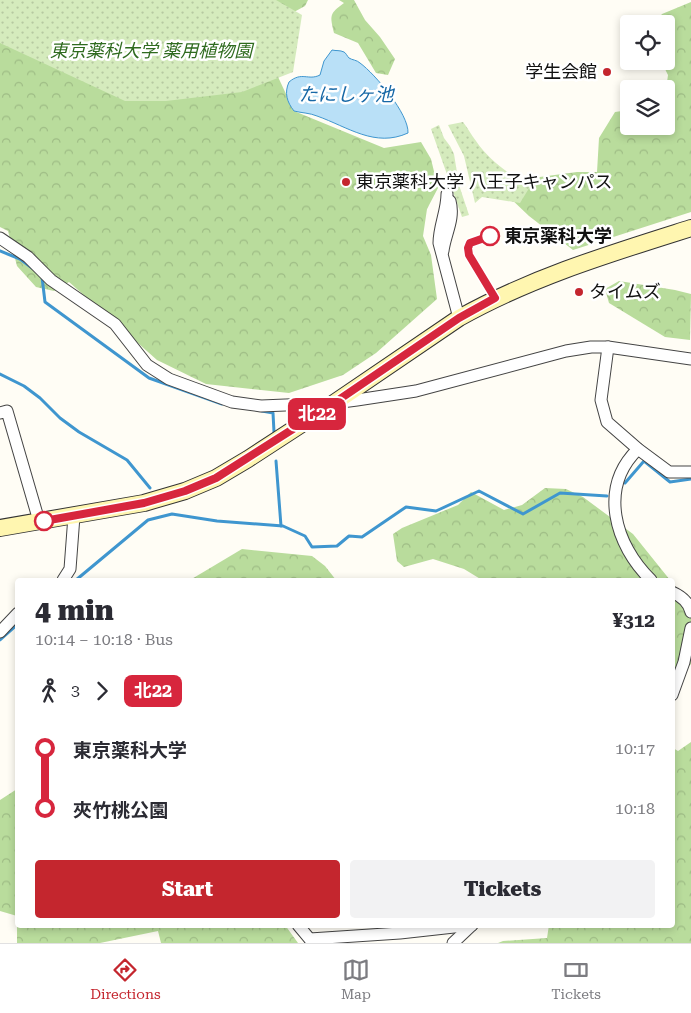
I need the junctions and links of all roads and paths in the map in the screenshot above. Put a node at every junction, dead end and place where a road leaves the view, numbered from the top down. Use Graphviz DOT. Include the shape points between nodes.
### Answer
graph roads {
  1 [pos="691,228"];
  2 [pos="0,238"];
  3 [pos="442,256"];
  4 [pos="459,318"];
  5 [pos="608,347"];
  6 [pos="691,359"];
  7 [pos="334,403"];
  8 [pos="0,413"];
  9 [pos="638,449"];
  10 [pos="691,472"];
  11 [pos="74,516"];
  12 [pos="39,521"];
  13 [pos="0,528"];
  14 [pos="65,578"];
  15 [pos="649,578"];
  16 [pos="675,593"];
  17 [pos="691,612"];
  18 [pos="15,616"];
  19 [pos="691,628"];
  20 [pos="0,632"];
  21 [pos="675,687"];
  22 [pos="300,928"];
  23 [pos="448,928"];
  24 [pos="469,928"];
  25 [pos="400,934"];
  26 [pos="311,941"];
  27 [pos="453,943"];
  1 -- 4 [label="street" via="549,275 495,298"];
  2 -- 7 [label="street" via="28,257 51,280 115,324 147,365 169,380 232,402 261,406"];
  3 -- 4 [label="street"];
  4 -- 7 [label="street"];
  5 -- 6 [label="street"];
  5 -- 7 [label="street" via="566,351 416,391"];
  5 -- 9 [label="street" via="600,400 607,422"];
  7 -- 11 [label="street" via="216,478 144,503"];
  8 -- 12 [label="street" via="7,411"];
  9 -- 10 [label="street" via="669,472"];
  9 -- 15 [label="street" via="627,459 614,496 623,543"];
  11 -- 12 [label="street"];
  11 -- 14 [label="street" via="70,569"];
  12 -- 13 [label="street"];
  16 -- 17 [label="street" via="681,596"];
  18 -- 20 [label="street"];
  19 -- 21 [label="street"];
  22 -- 26 [label="street"];
  23 -- 25 [label="street"];
  24 -- 27 [label="street"];
  25 -- 26 [label="street"];
}
